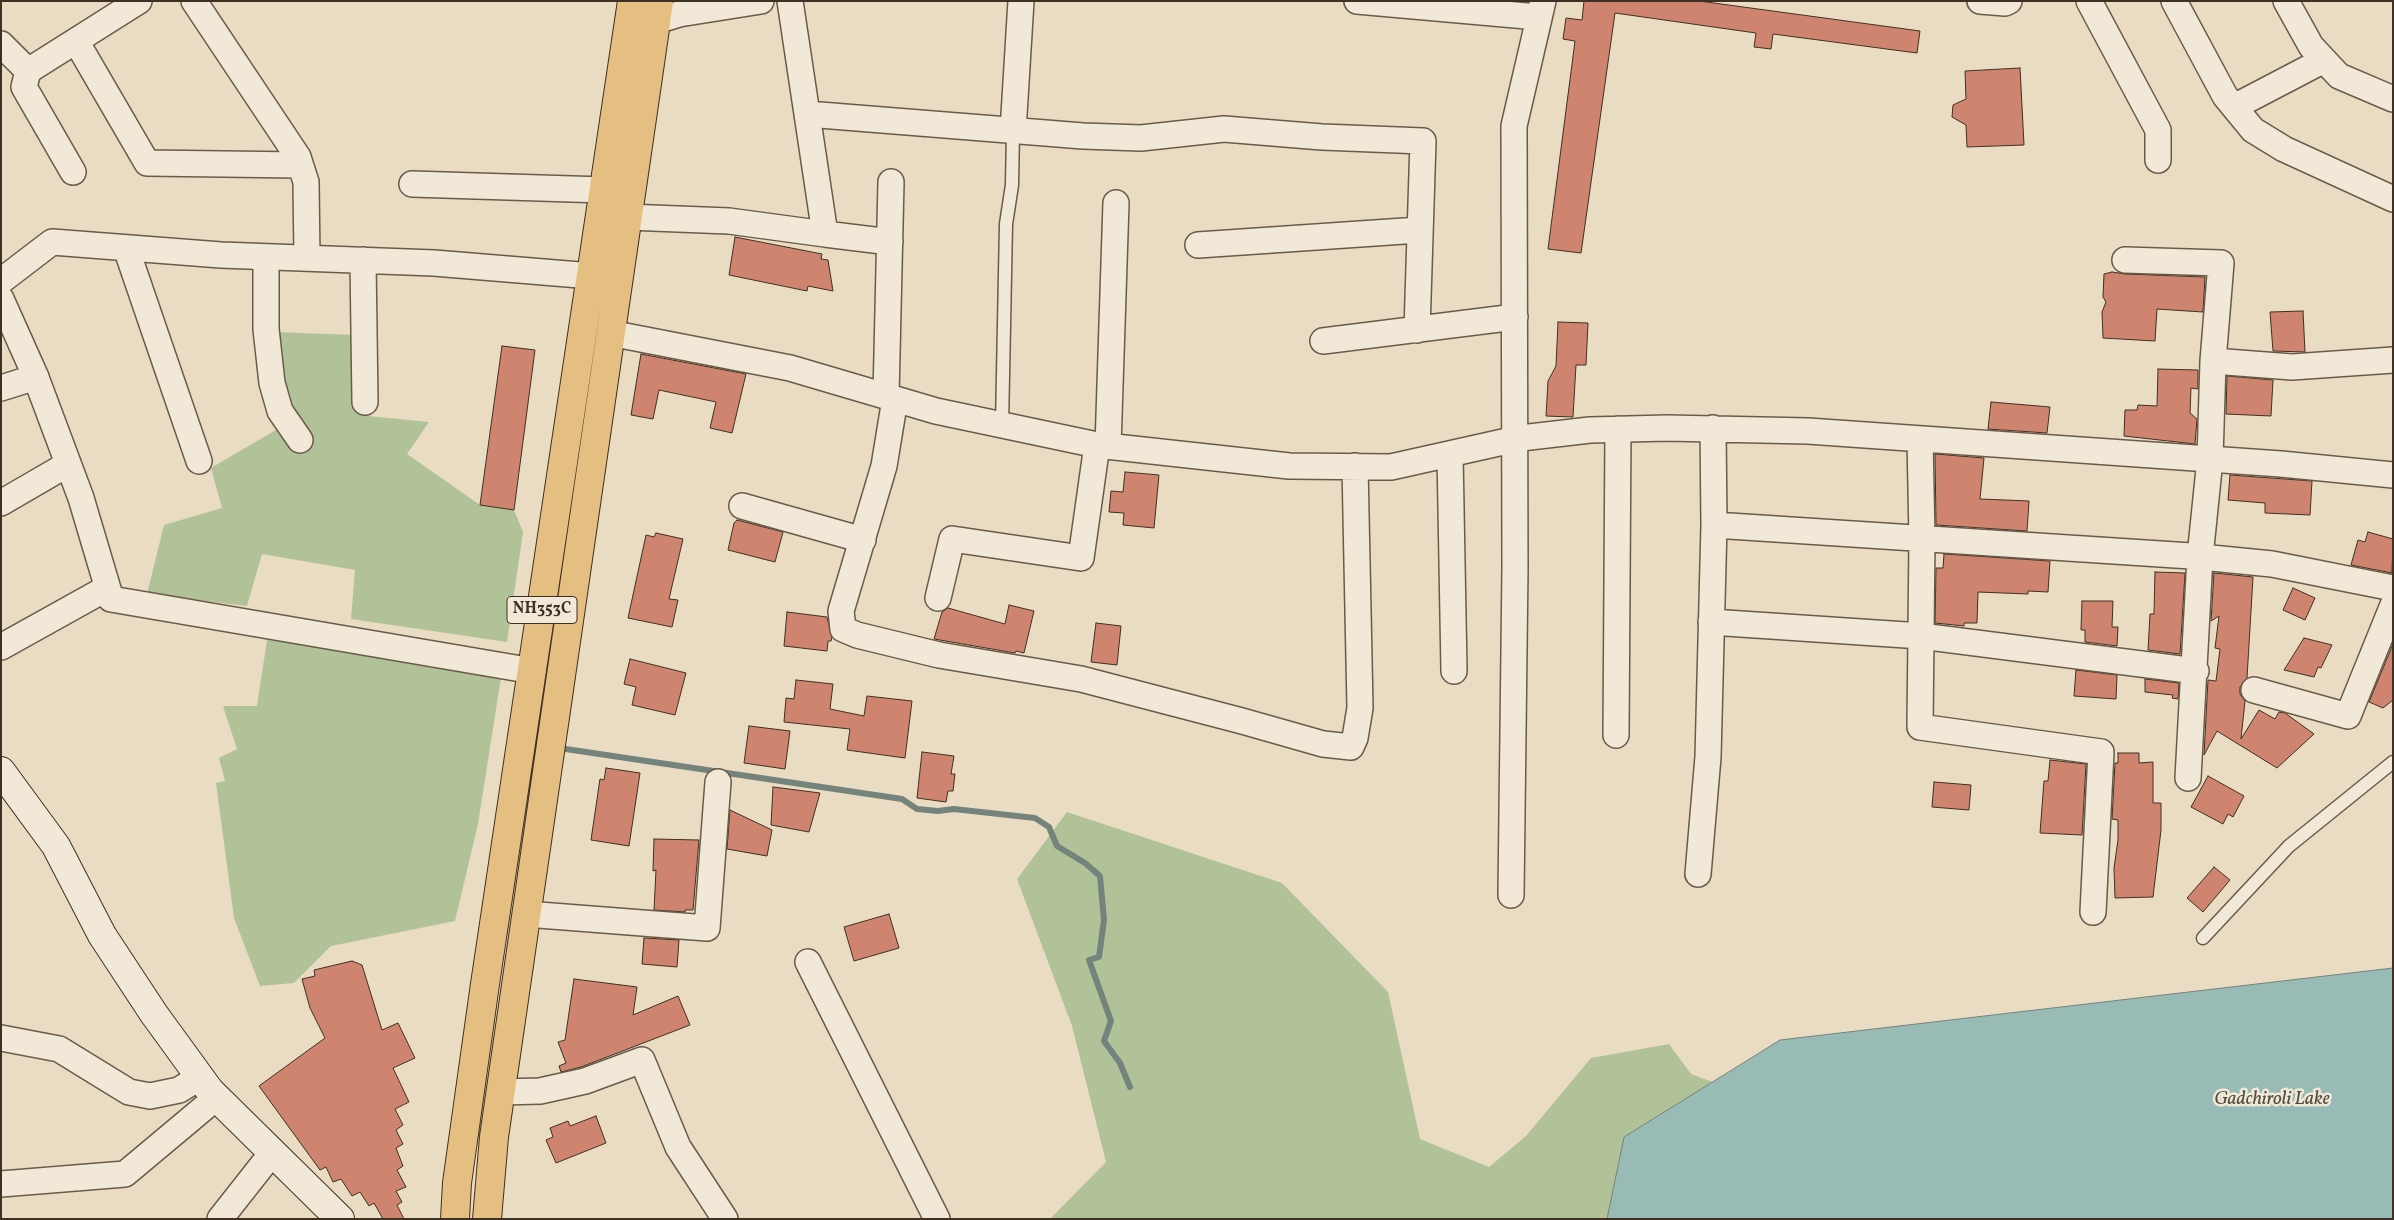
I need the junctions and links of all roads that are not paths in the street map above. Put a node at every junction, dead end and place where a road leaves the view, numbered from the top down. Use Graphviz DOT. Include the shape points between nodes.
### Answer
graph roads {
  1 [pos="139,1"];
  2 [pos="194,1"];
  3 [pos="632,1"];
  4 [pos="761,1"];
  5 [pos="790,1"];
  6 [pos="1021,1"];
  7 [pos="1358,1"];
  8 [pos="1980,1"];
  9 [pos="2009,1"];
  10 [pos="2089,1"];
  11 [pos="2174,1"];
  12 [pos="2286,1"];
  13 [pos="1541,9"];
  14 [pos="658,11"];
  15 [pos="76,41"];
  16 [pos="1,44"];
  17 [pos="2324,60"];
  18 [pos="28,72"];
  19 [pos="2393,99"];
  20 [pos="2234,107"];
  21 [pos="807,114"];
  22 [pos="1012,131"];
  23 [pos="2158,160"];
  24 [pos="300,164"];
  25 [pos="72,172"];
  26 [pos="891,182"];
  27 [pos="412,184"];
  28 [pos="604,190"];
  29 [pos="2393,199"];
  30 [pos="1116,203"];
  31 [pos="627,217"];
  32 [pos="1419,230"];
  33 [pos="824,234"];
  34 [pos="890,242"];
  35 [pos="1198,245"];
  36 [pos="126,248"];
  37 [pos="266,257"];
  38 [pos="306,258"];
  39 [pos="363,260"];
  40 [pos="2125,260"];
  41 [pos="592,276"];
  42 [pos="1,281"];
  43 [pos="1,299"];
  44 [pos="1515,318"];
  45 [pos="1417,330"];
  46 [pos="610,333"];
  47 [pos="1323,341"];
  48 [pos="2213,360"];
  49 [pos="2393,360"];
  50 [pos="36,377"];
  51 [pos="1,388"];
  52 [pos="890,398"];
  53 [pos="365,402"];
  54 [pos="1002,425"];
  55 [pos="1713,428"];
  56 [pos="1618,429"];
  57 [pos="1920,439"];
  58 [pos="300,440"];
  59 [pos="1515,440"];
  60 [pos="1103,445"];
  61 [pos="1450,454"];
  62 [pos="2210,459"];
  63 [pos="199,461"];
  64 [pos="68,464"];
  65 [pos="1355,466"];
  66 [pos="2393,475"];
  67 [pos="1,503"];
  68 [pos="742,506"];
  69 [pos="1714,525"];
  70 [pos="1922,539"];
  71 [pos="863,540"];
  72 [pos="2200,557"];
  73 [pos="107,588"];
  74 [pos="2393,588"];
  75 [pos="938,598"];
  76 [pos="2393,605"];
  77 [pos="1711,622"];
  78 [pos="1921,636"];
  79 [pos="1,647"];
  80 [pos="533,671"];
  81 [pos="1454,671"];
  82 [pos="2196,671"];
  83 [pos="2254,690"];
  84 [pos="1616,735"];
  85 [pos="2393,762"];
  86 [pos="1,771"];
  87 [pos="2188,778"];
  88 [pos="718,782"];
  89 [pos="1698,874"];
  90 [pos="1511,895"];
  91 [pos="2094,912"];
  92 [pos="526,914"];
  93 [pos="2203,938"];
  94 [pos="808,962"];
  95 [pos="1,1038"];
  96 [pos="208,1087"];
  97 [pos="500,1092"];
  98 [pos="272,1153"];
  99 [pos="1,1184"];
  100 [pos="220,1219"];
  101 [pos="340,1219"];
  102 [pos="455,1219"];
  103 [pos="488,1219"];
  104 [pos="725,1219"];
  105 [pos="937,1219"];
  1 -- 15 [label="street"];
  2 -- 24 [label="street"];
  3 -- 28 [label="highway, NH353C"];
  4 -- 14 [label="street" via="679,14"];
  5 -- 21 [label="street"];
  6 -- 22 [label="street"];
  7 -- 13 [label="street"];
  8 -- 9 [label="street"];
  10 -- 23 [label="street" via="2158,130"];
  11 -- 20 [label="street"];
  12 -- 17 [label="street" via="2311,46"];
  13 -- 44 [label="street" via="1514,126"];
  14 -- 31 [label="highway, NH353C"];
  15 -- 18 [label="street"];
  15 -- 24 [label="street" via="146,164"];
  16 -- 18 [label="street"];
  17 -- 19 [label="street" via="2339,76"];
  17 -- 20 [label="street"];
  18 -- 25 [label="street" via="24,87"];
  20 -- 29 [label="street" via="2254,130 2284,149"];
  21 -- 22 [label="street"];
  21 -- 33 [label="street"];
  22 -- 32 [label="street" via="1142,138 1224,129 1422,141"];
  22 -- 54 [label="lane" via="1012,185 1006,224"];
  24 -- 38 [label="street" via="306,182"];
  26 -- 34 [label="street"];
  27 -- 28 [label="street"];
  28 -- 41 [label="highway, NH353C"];
  30 -- 60 [label="street"];
  31 -- 33 [label="street" via="729,221"];
  31 -- 46 [label="highway, NH353C"];
  32 -- 35 [label="street"];
  32 -- 45 [label="street"];
  33 -- 34 [label="street"];
  34 -- 52 [label="street"];
  36 -- 37 [label="street"];
  36 -- 42 [label="street" via="52,242"];
  36 -- 63 [label="street"];
  37 -- 38 [label="street"];
  37 -- 58 [label="street" via="266,329 272,383 280,411"];
  38 -- 39 [label="street"];
  39 -- 41 [label="street"];
  39 -- 53 [label="street"];
  40 -- 48 [label="street" via="2221,264"];
  41 -- 80 [label="highway, NH353C"];
  43 -- 50 [label="street"];
  44 -- 45 [label="street"];
  44 -- 59 [label="street"];
  45 -- 47 [label="street"];
  46 -- 52 [label="street" via="790,368"];
  46 -- 92 [label="highway, NH353C"];
  48 -- 49 [label="street" via="2292,367"];
  48 -- 62 [label="street"];
  50 -- 51 [label="street"];
  50 -- 64 [label="street"];
  52 -- 54 [label="street"];
  52 -- 71 [label="street" via="884,466"];
  54 -- 60 [label="street"];
  55 -- 56 [label="street"];
  55 -- 57 [label="street"];
  55 -- 69 [label="street"];
  56 -- 59 [label="street"];
  56 -- 84 [label="street"];
  57 -- 62 [label="street"];
  57 -- 70 [label="street"];
  59 -- 61 [label="street"];
  59 -- 90 [label="street"];
  60 -- 65 [label="street" via="1288,466"];
  60 -- 75 [label="street" via="1081,558 952,539"];
  61 -- 65 [label="street" via="1391,467"];
  61 -- 81 [label="street"];
  62 -- 66 [label="street"];
  62 -- 72 [label="street"];
  64 -- 67 [label="street"];
  64 -- 73 [label="street"];
  65 -- 71 [label="street" via="1360,708 1351,747 1323,744 1081,679 974,662 856,635 843,629 840,611"];
  68 -- 71 [label="street"];
  69 -- 70 [label="street"];
  69 -- 77 [label="street"];
  70 -- 72 [label="street"];
  70 -- 78 [label="street"];
  72 -- 74 [label="street" via="2272,564"];
  72 -- 82 [label="street"];
  73 -- 79 [label="street"];
  73 -- 80 [label="street" via="110,598"];
  76 -- 83 [label="street" via="2348,716"];
  77 -- 78 [label="street"];
  77 -- 89 [label="street" via="1708,757"];
  78 -- 82 [label="street"];
  78 -- 91 [label="street" via="1920,727 2101,752"];
  80 -- 102 [label="highway, NH353C" via="484,993 457,1183"];
  82 -- 87 [label="street"];
  85 -- 93 [label="lane" via="2289,846"];
  86 -- 96 [label="street" via="56,846 102,935 154,1014"];
  88 -- 92 [label="street" via="707,928"];
  92 -- 97 [label="highway, NH353C"];
  94 -- 105 [label="street"];
  95 -- 96 [label="street" via="59,1049 129,1092 150,1096"];
  96 -- 98 [label="street"];
  96 -- 99 [label="street" via="124,1174"];
  97 -- 103 [label="highway, NH353C"];
  97 -- 104 [label="street" via="540,1091 585,1081 642,1060 678,1147"];
  98 -- 100 [label="street"];
  98 -- 101 [label="street"];
}
